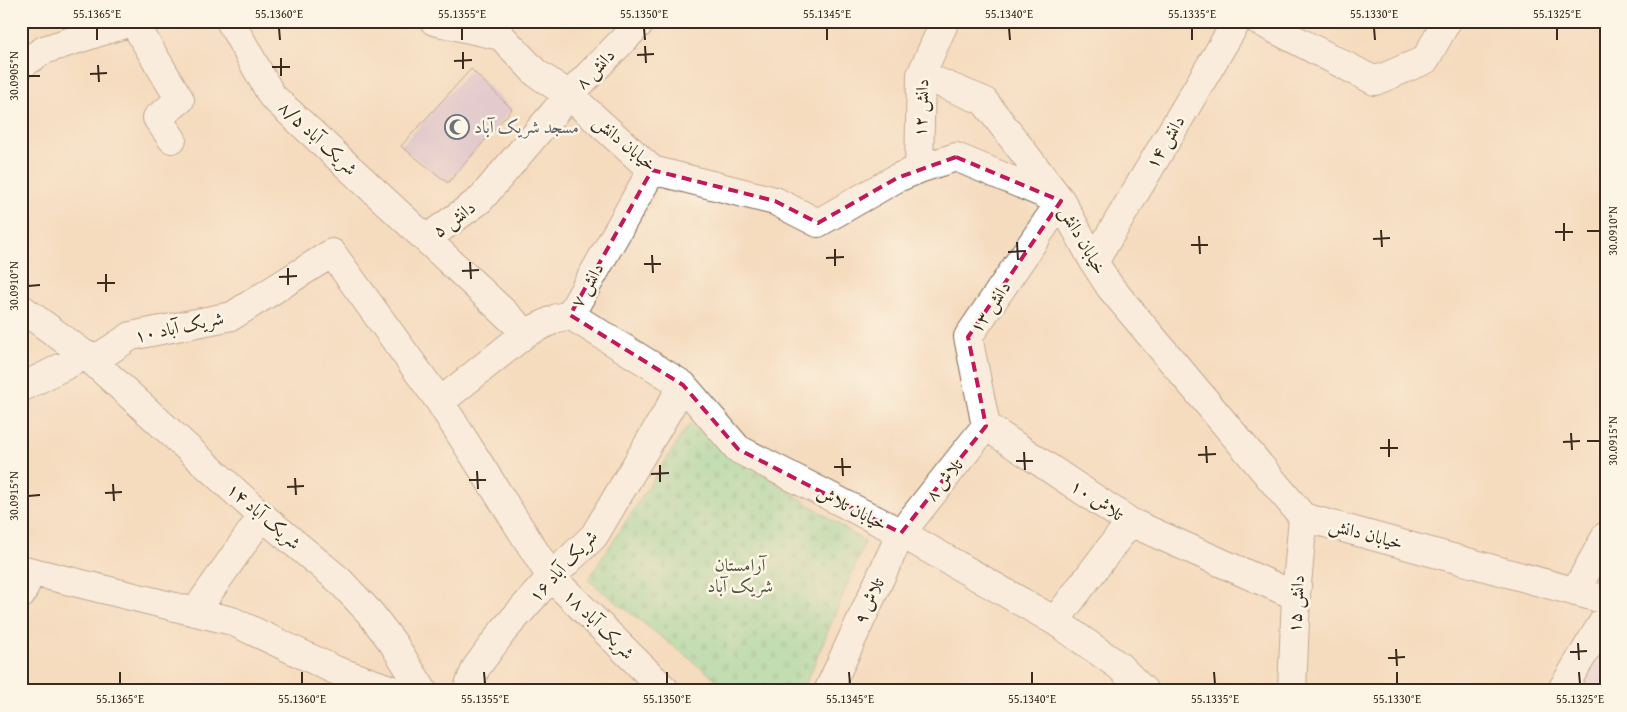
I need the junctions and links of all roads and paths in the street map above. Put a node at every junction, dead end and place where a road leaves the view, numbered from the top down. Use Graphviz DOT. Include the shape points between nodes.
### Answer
graph roads {
  1 [pos="133,21"];
  2 [pos="230,21"];
  3 [pos="434,21"];
  4 [pos="642,21"];
  5 [pos="945,21"];
  6 [pos="1236,21"];
  7 [pos="1259,21"];
  8 [pos="1447,21"];
  9 [pos="508,28"];
  10 [pos="21,65"];
  11 [pos="921,75"];
  12 [pos="569,95"];
  13 [pos="172,139"];
  14 [pos="919,169"];
  15 [pos="652,170"];
  16 [pos="1061,201"];
  17 [pos="426,239"];
  18 [pos="332,253"];
  19 [pos="1094,262"];
  20 [pos="21,308"];
  21 [pos="570,315"];
  22 [pos="526,333"];
  23 [pos="88,357"];
  24 [pos="683,386"];
  25 [pos="21,388"];
  26 [pos="440,402"];
  27 [pos="986,426"];
  28 [pos="262,516"];
  29 [pos="1303,517"];
  30 [pos="1130,522"];
  31 [pos="901,533"];
  32 [pos="1606,536"];
  33 [pos="551,577"];
  34 [pos="24,579"];
  35 [pos="1575,592"];
  36 [pos="1296,596"];
  37 [pos="1606,600"];
  38 [pos="195,612"];
  39 [pos="1606,617"];
  40 [pos="1055,621"];
  41 [pos="330,680"];
  42 [pos="833,680"];
  43 [pos="395,691"];
  44 [pos="423,691"];
  45 [pos="469,691"];
  46 [pos="666,691"];
  47 [pos="1144,691"];
  48 [pos="1292,691"];
  49 [pos="1561,691"];
  1 -- 10 [label="street" via="44,50"];
  1 -- 13 [label="street" via="180,100 157,118"];
  2 -- 17 [label="street, شریک آباد ۸/۵" via="272,96"];
  3 -- 9 [label="street, خیابان دانش"];
  4 -- 12 [label="street, دانش ۸"];
  5 -- 11 [label="street, دانش ۱۲"];
  6 -- 19 [label="street, دانش ۱۴"];
  7 -- 8 [label="street" via="1375,80 1425,60"];
  9 -- 12 [label="street, خیابان دانش" via="536,73"];
  11 -- 14 [label="street, دانش ۱۲"];
  11 -- 16 [label="street" via="984,101"];
  12 -- 15 [label="street, خیابان دانش"];
  12 -- 17 [label="street, دانش ۵" via="480,200"];
  14 -- 15 [label="street, خیابان دانش" via="818,222 775,201"];
  14 -- 16 [label="street, خیابان دانش" via="956,157"];
  15 -- 21 [label="street, دانش ۷"];
  16 -- 19 [label="street, خیابان دانش"];
  16 -- 27 [label="street, دانش ۱۳" via="968,337"];
  17 -- 22 [label="street, دانش ۵"];
  18 -- 23 [label="street, شریک آباد ۱۰" via="232,316 131,336 102,355"];
  18 -- 26 [label="street, شریک آباد ۱۸"];
  19 -- 29 [label="street, خیابان دانش" via="1110,287"];
  20 -- 23 [label="street, شریک آباد ۱۴"];
  21 -- 22 [label="street, دانش ۷"];
  21 -- 24 [label="street, خیابان تلاش"];
  22 -- 26 [label="street, دانش ۷"];
  23 -- 25 [label="street, شریک آباد ۱۰"];
  23 -- 28 [label="street, شریک آباد ۱۴"];
  24 -- 31 [label="street, خیابان تلاش" via="738,449"];
  24 -- 33 [label="street, شریک آباد ۱۶" via="594,536"];
  26 -- 33 [label="street, شریک آباد ۱۸"];
  27 -- 30 [label="street, تلاش ۱۰"];
  27 -- 31 [label="street, تلاش ۸"];
  28 -- 38 [label="street"];
  28 -- 44 [label="street, شریک آباد ۱۴" via="339,580 370,613"];
  29 -- 35 [label="street, خیابان دانش"];
  29 -- 36 [label="street, دانش ۱۵"];
  30 -- 36 [label="street"];
  30 -- 40 [label="street, تلاش ۱۰"];
  31 -- 40 [label="street, خیابان تلاش"];
  31 -- 42 [label="street, تلاش ۹"];
  32 -- 35 [label="street"];
  33 -- 45 [label="street, شریک آباد ۱۶" via="503,631 476,668"];
  33 -- 46 [label="street, شریک آباد ۱۸"];
  34 -- 38 [label="street"];
  35 -- 37 [label="street, خیابان دانش"];
  36 -- 48 [label="street, دانش ۱۵"];
  38 -- 41 [label="street" via="232,621"];
  39 -- 49 [label="street"];
  40 -- 47 [label="street, خیابان تلاش" via="1119,666"];
  41 -- 43 [label="street"];
}
